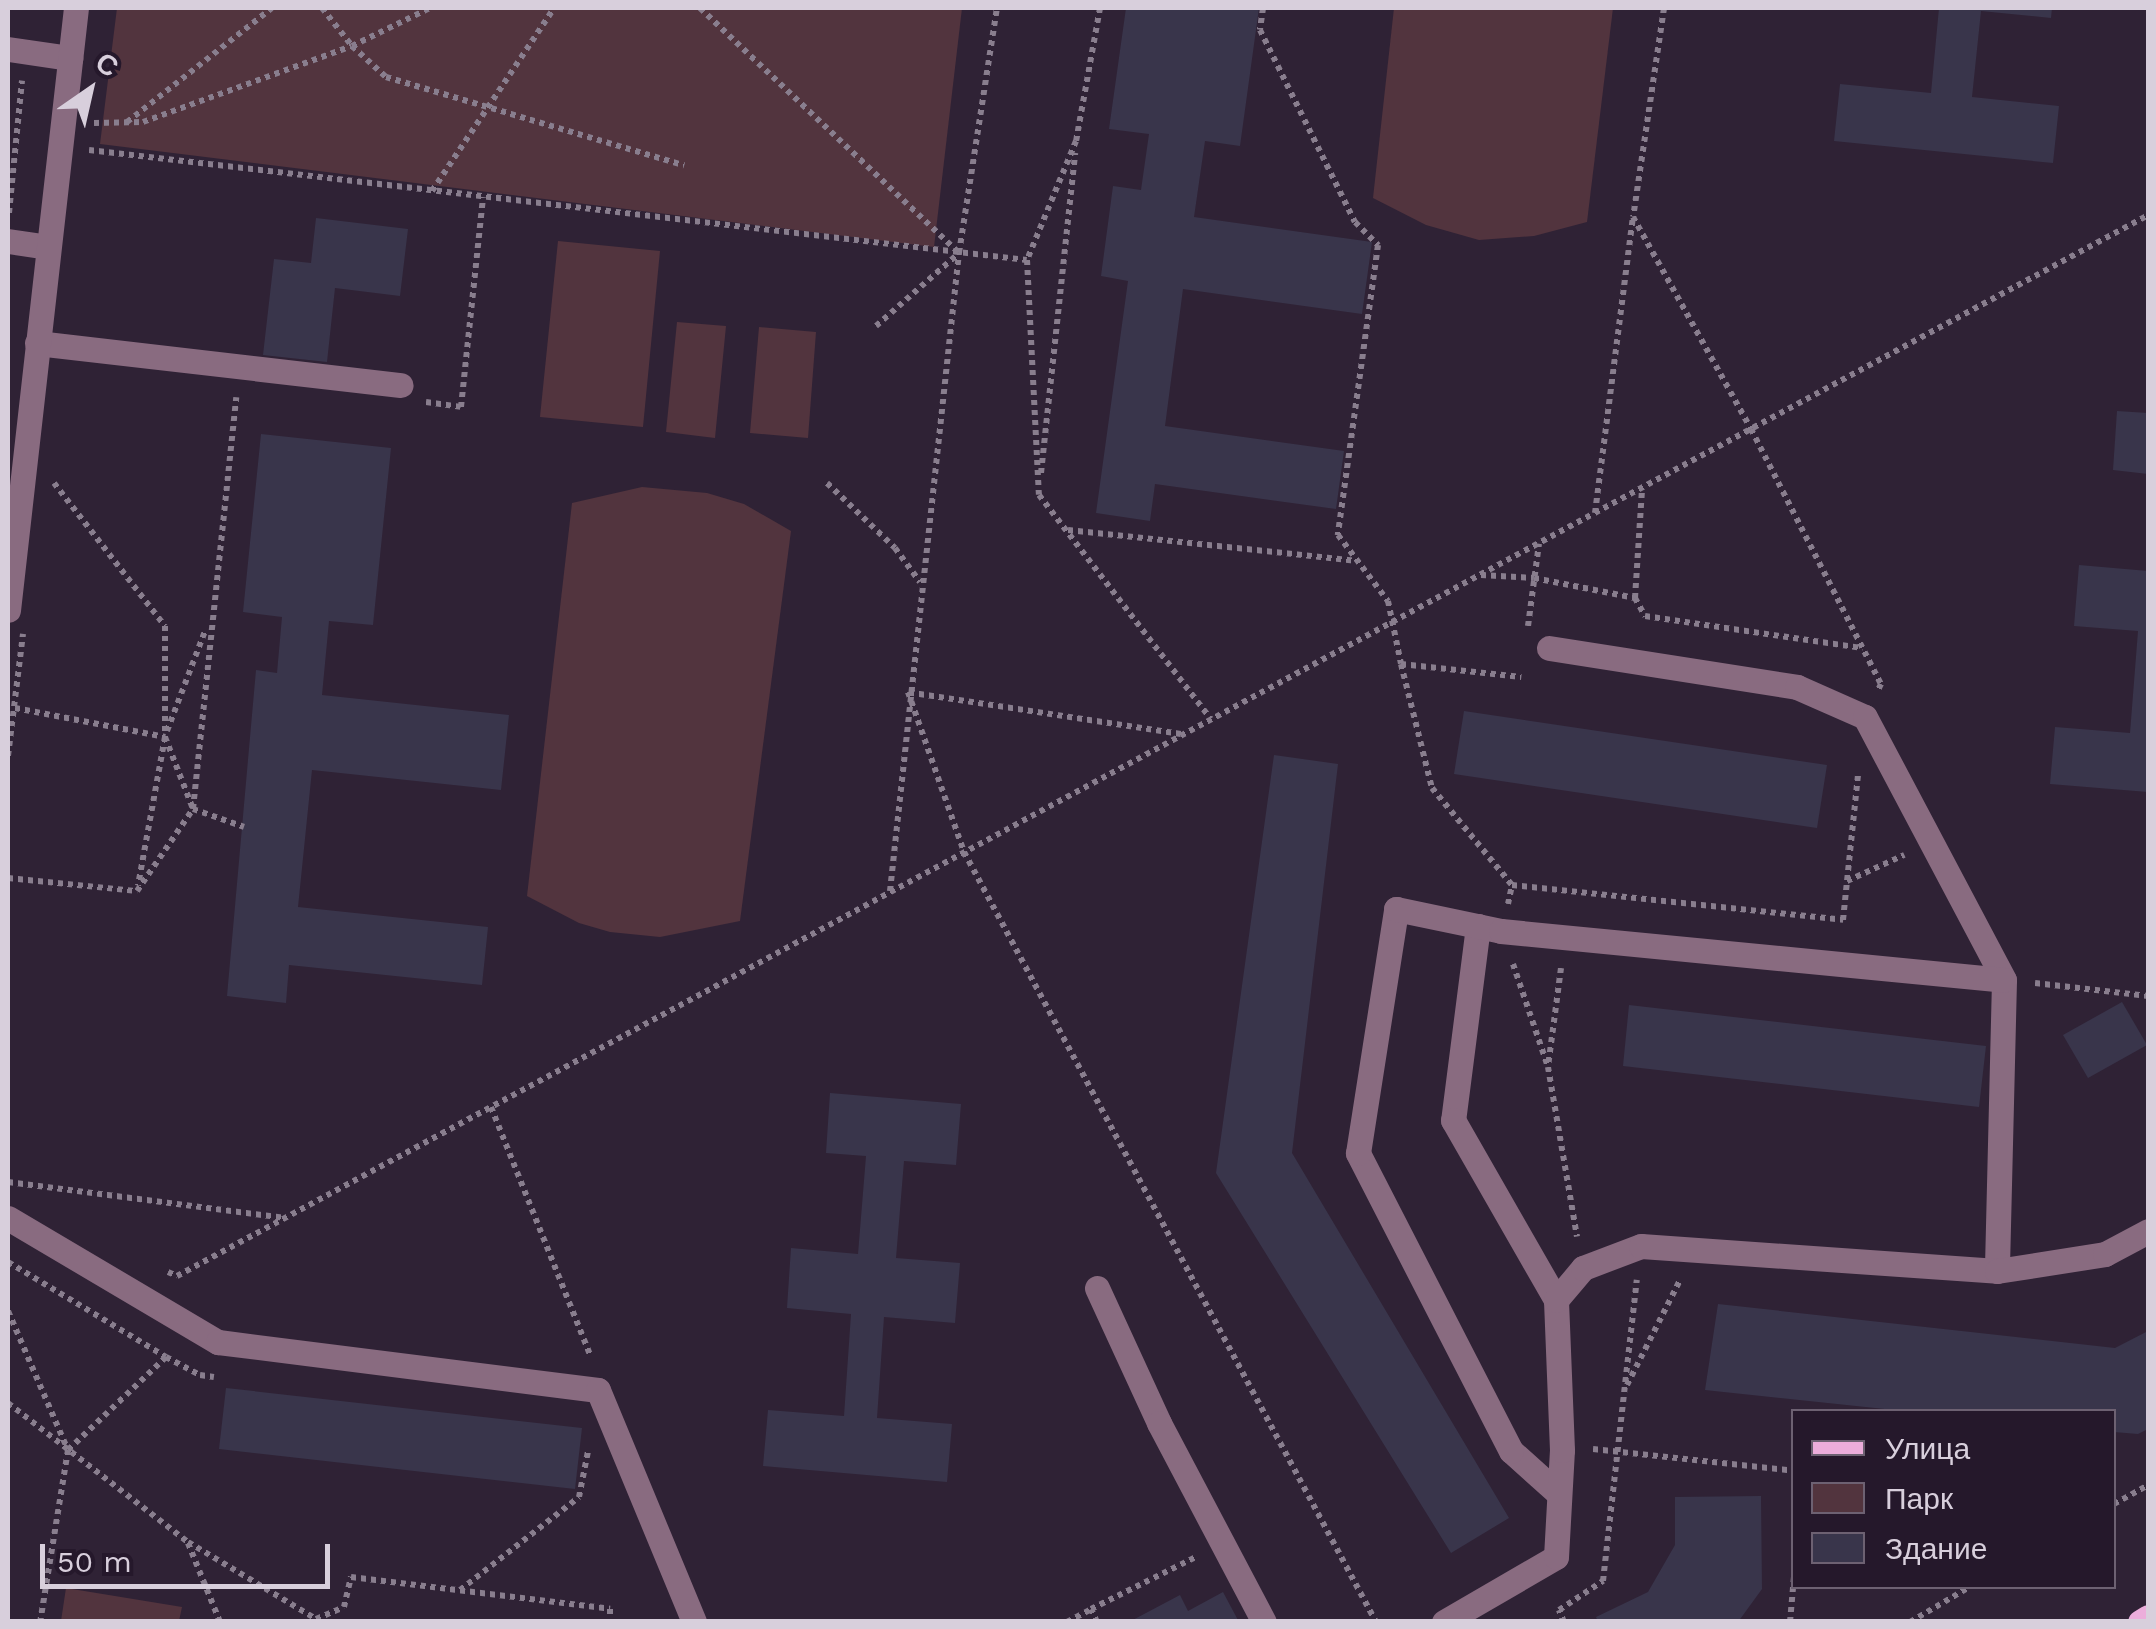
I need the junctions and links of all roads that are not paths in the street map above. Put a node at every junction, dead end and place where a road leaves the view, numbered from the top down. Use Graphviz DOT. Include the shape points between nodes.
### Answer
graph roads {
  1 [pos="76,8"];
  2 [pos="16,58"];
  3 [pos="70,58"];
  4 [pos="8,241"];
  5 [pos="48,246"];
  6 [pos="37,343"];
  7 [pos="401,385"];
  8 [pos="17,443"];
  9 [pos="8,610"];
  10 [pos="1549,648"];
  11 [pos="1490,928"];
  12 [pos="2004,980"];
  13 [pos="8,1218"];
  14 [pos="2148,1231"];
  15 [pos="1997,1270"];
  16 [pos="1097,1288"];
  17 [pos="1556,1300"];
  18 [pos="1560,1494"];
  19 [pos="2148,1617"];
  20 [pos="694,1622"];
  21 [pos="1264,1622"];
  22 [pos="1444,1622"];
  23 [pos="2140,1622"];
  1 -- 3 [label="lane"];
  2 -- 3 [label="lane"];
  3 -- 5 [label="lane"];
  4 -- 5 [label="lane"];
  5 -- 6 [label="lane"];
  6 -- 7 [label="lane"];
  6 -- 8 [label="lane"];
  8 -- 9 [label="lane"];
  10 -- 12 [label="lane" via="1797,687 1865,717"];
  11 -- 12 [label="lane"];
  11 -- 17 [label="lane" via="1454,1120"];
  11 -- 18 [label="lane" via="1396,909 1358,1153 1511,1450"];
  12 -- 15 [label="lane"];
  13 -- 20 [label="lane" via="218,1342 598,1390"];
  14 -- 15 [label="lane" via="2106,1254"];
  15 -- 17 [label="lane" via="1641,1246 1583,1268"];
  16 -- 21 [label="lane"];
  17 -- 18 [label="lane"];
  18 -- 22 [label="lane" via="1556,1557"];
  19 -- 23 [label="main road"];
}
